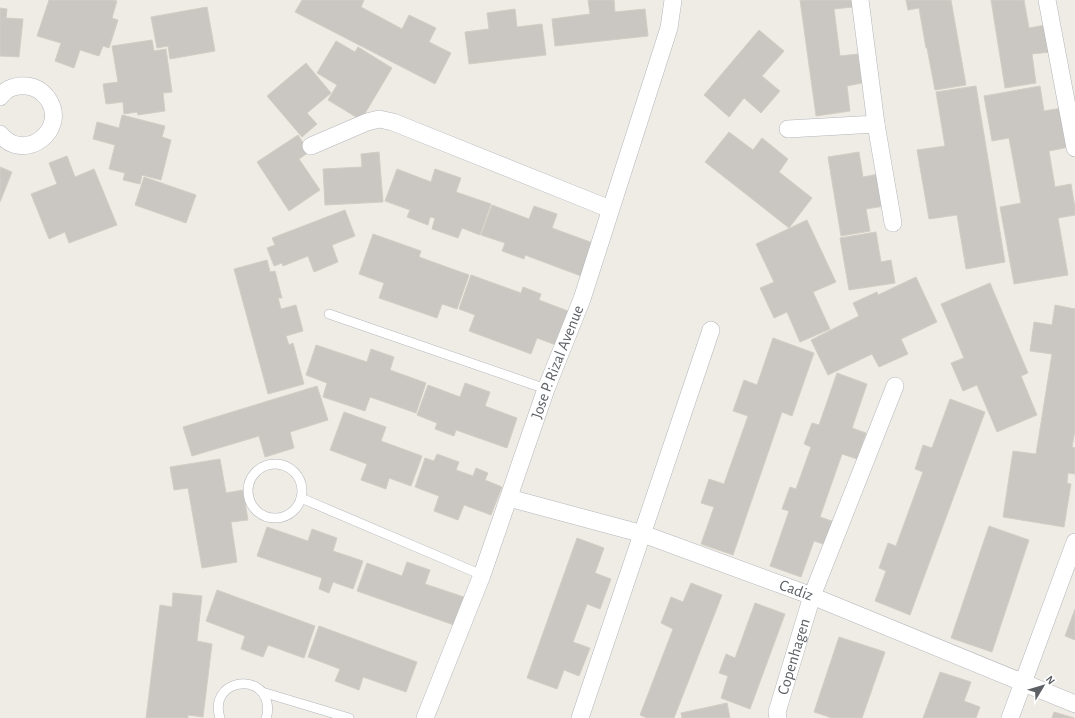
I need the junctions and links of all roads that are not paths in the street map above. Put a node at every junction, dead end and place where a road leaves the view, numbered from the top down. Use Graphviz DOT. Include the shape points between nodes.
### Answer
graph roads {
  1 [pos="673,0"];
  2 [pos="860,0"];
  3 [pos="1047,0"];
  4 [pos="0,96"];
  5 [pos="876,124"];
  6 [pos="788,129"];
  7 [pos="0,134"];
  8 [pos="311,146"];
  9 [pos="1075,148"];
  10 [pos="610,209"];
  11 [pos="893,223"];
  12 [pos="330,314"];
  13 [pos="711,330"];
  14 [pos="896,386"];
  15 [pos="546,389"];
  16 [pos="301,498"];
  17 [pos="509,498"];
  18 [pos="643,534"];
  19 [pos="1075,542"];
  20 [pos="482,575"];
  21 [pos="812,596"];
  22 [pos="1023,684"];
  23 [pos="262,692"];
  24 [pos="1075,704"];
  25 [pos="220,718"];
  26 [pos="266,718"];
  27 [pos="349,718"];
  28 [pos="425,718"];
  29 [pos="580,718"];
  30 [pos="778,718"];
  31 [pos="1010,718"];
  1 -- 10 [label="street, Jose P. Rizal Avenue" via="669,28"];
  2 -- 5 [label="street"];
  3 -- 9 [label="street"];
  4 -- 7 [label="street" via="10,88 19,86 37,89 50,103 53,121 44,137 28,146 9,143"];
  5 -- 6 [label="street"];
  5 -- 11 [label="street"];
  8 -- 10 [label="street" via="380,119"];
  10 -- 15 [label="street, Jose P. Rizal Avenue" via="582,299"];
  12 -- 15 [label="lane"];
  13 -- 18 [label="street"];
  14 -- 21 [label="street, Copenhagen"];
  15 -- 17 [label="street, Jose P. Rizal Avenue"];
  16 -- 16 [label="lane" via="299,480 284,466 275,464 258,470 248,486 251,504 264,516 287,516 297,507"];
  16 -- 20 [label="lane"];
  17 -- 18 [label="street, Cadiz"];
  17 -- 20 [label="street, Jose P. Rizal Avenue"];
  18 -- 21 [label="street, Cadiz"];
  18 -- 29 [label="street"];
  19 -- 22 [label="street"];
  20 -- 28 [label="street, Jose P. Rizal Avenue"];
  21 -- 22 [label="street, Cadiz"];
  21 -- 30 [label="street, Copenhagen" via="777,712"];
  22 -- 24 [label="street, Cadiz"];
  22 -- 31 [label="street"];
  23 -- 25 [label="lane" via="246,683 229,687 218,704"];
  23 -- 26 [label="lane" via="267,699"];
  23 -- 27 [label="lane"];
}
